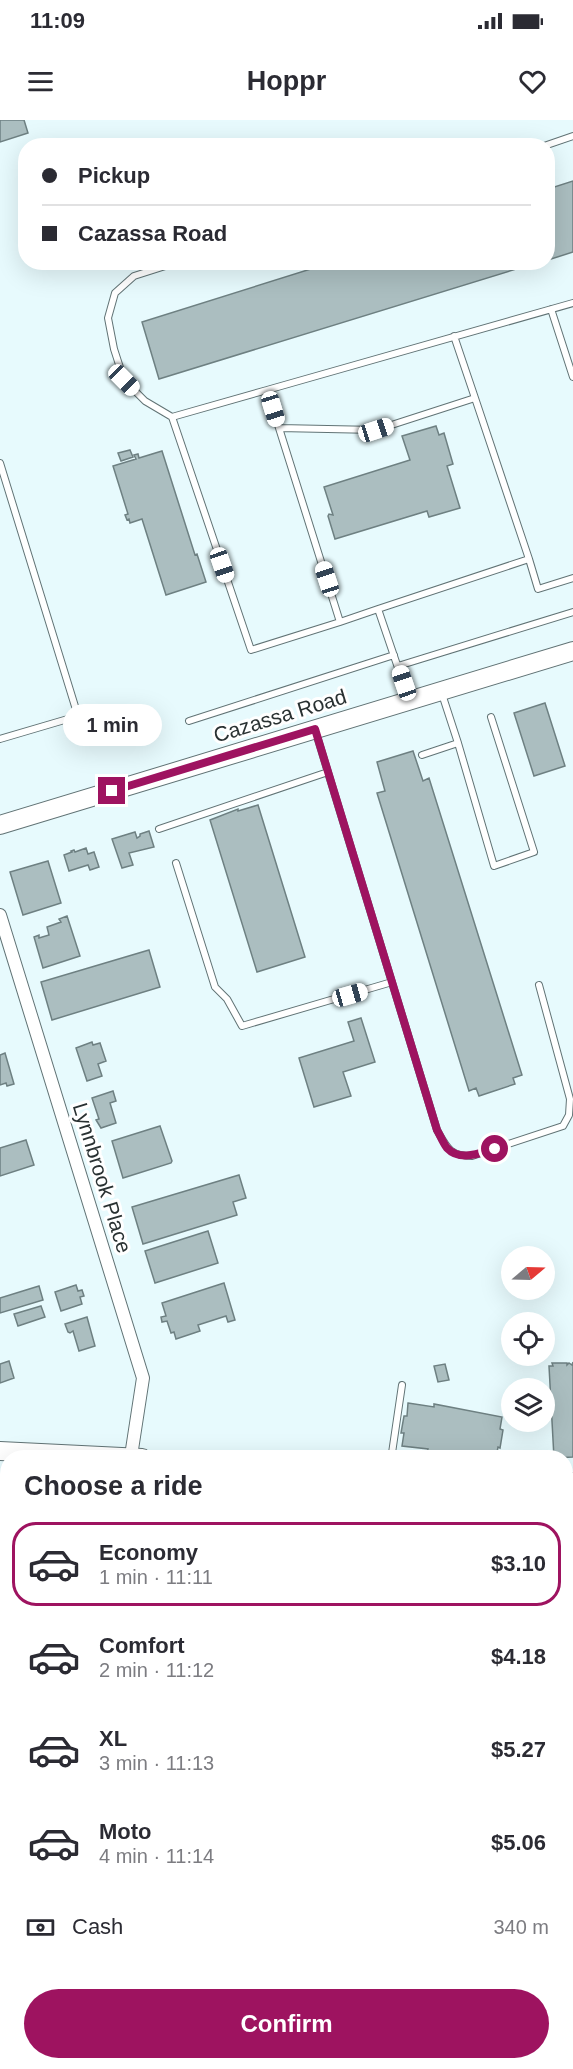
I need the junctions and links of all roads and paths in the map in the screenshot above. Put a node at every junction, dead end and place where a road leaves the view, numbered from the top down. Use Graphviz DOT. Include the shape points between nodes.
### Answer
graph roads {
  1 [pos="573,136"];
  2 [pos="555,142"];
  3 [pos="153,270"];
  4 [pos="573,303"];
  5 [pos="551,309"];
  6 [pos="454,336"];
  7 [pos="573,377"];
  8 [pos="267,390"];
  9 [pos="475,398"];
  10 [pos="172,417"];
  11 [pos="279,428"];
  12 [pos="0,463"];
  13 [pos="529,559"];
  14 [pos="573,578"];
  15 [pos="378,609"];
  16 [pos="573,612"];
  17 [pos="340,622"];
  18 [pos="573,651"];
  19 [pos="394,655"];
  20 [pos="398,666"];
  21 [pos="441,691"];
  22 [pos="410,700"];
  23 [pos="491,717"];
  24 [pos="189,721"];
  25 [pos="315,729"];
  26 [pos="0,739"];
  27 [pos="458,743"];
  28 [pos="422,755"];
  29 [pos="328,772"];
  30 [pos="0,825"];
  31 [pos="159,829"];
  32 [pos="176,863"];
  33 [pos="0,915"];
  34 [pos="393,982"];
  35 [pos="539,985"];
  36 [pos="402,1385"];
  37 [pos="137,1450"];
  38 [pos="392,1450"];
  1 -- 2 [label="lane"];
  3 -- 10 [label="lane" via="134,276 115,293 108,318 124,380 145,401"];
  4 -- 5 [label="lane"];
  5 -- 6 [label="lane"];
  5 -- 7 [label="lane"];
  6 -- 8 [label="lane"];
  6 -- 9 [label="lane"];
  8 -- 10 [label="lane"];
  8 -- 11 [label="lane"];
  9 -- 11 [label="lane" via="376,430"];
  9 -- 13 [label="lane"];
  10 -- 17 [label="lane" via="251,650"];
  11 -- 17 [label="lane"];
  12 -- 26 [label="lane" via="78,716"];
  13 -- 14 [label="lane" via="538,589"];
  13 -- 15 [label="lane"];
  15 -- 17 [label="lane"];
  15 -- 19 [label="lane"];
  16 -- 20 [label="lane"];
  18 -- 21 [label="street, Cazassa Road"];
  19 -- 20 [label="lane"];
  19 -- 24 [label="lane"];
  20 -- 22 [label="lane"];
  21 -- 22 [label="street, Cazassa Road"];
  21 -- 27 [label="lane"];
  22 -- 25 [label="street, Cazassa Road"];
  23 -- 27 [label="lane" via="534,852 494,866"];
  25 -- 29 [label="lane"];
  25 -- 30 [label="street, Cazassa Road"];
  27 -- 28 [label="lane"];
  29 -- 31 [label="lane"];
  29 -- 34 [label="lane"];
  32 -- 34 [label="lane" via="215,987 227,999 242,1026"];
  33 -- 37 [label="street, Lynnbrook Place" via="143,1378"];
  34 -- 35 [label="lane" via="437,1130 448,1149 461,1156 472,1156 563,1126 569,1115 570,1099"];
  36 -- 38 [label="lane"];
}
